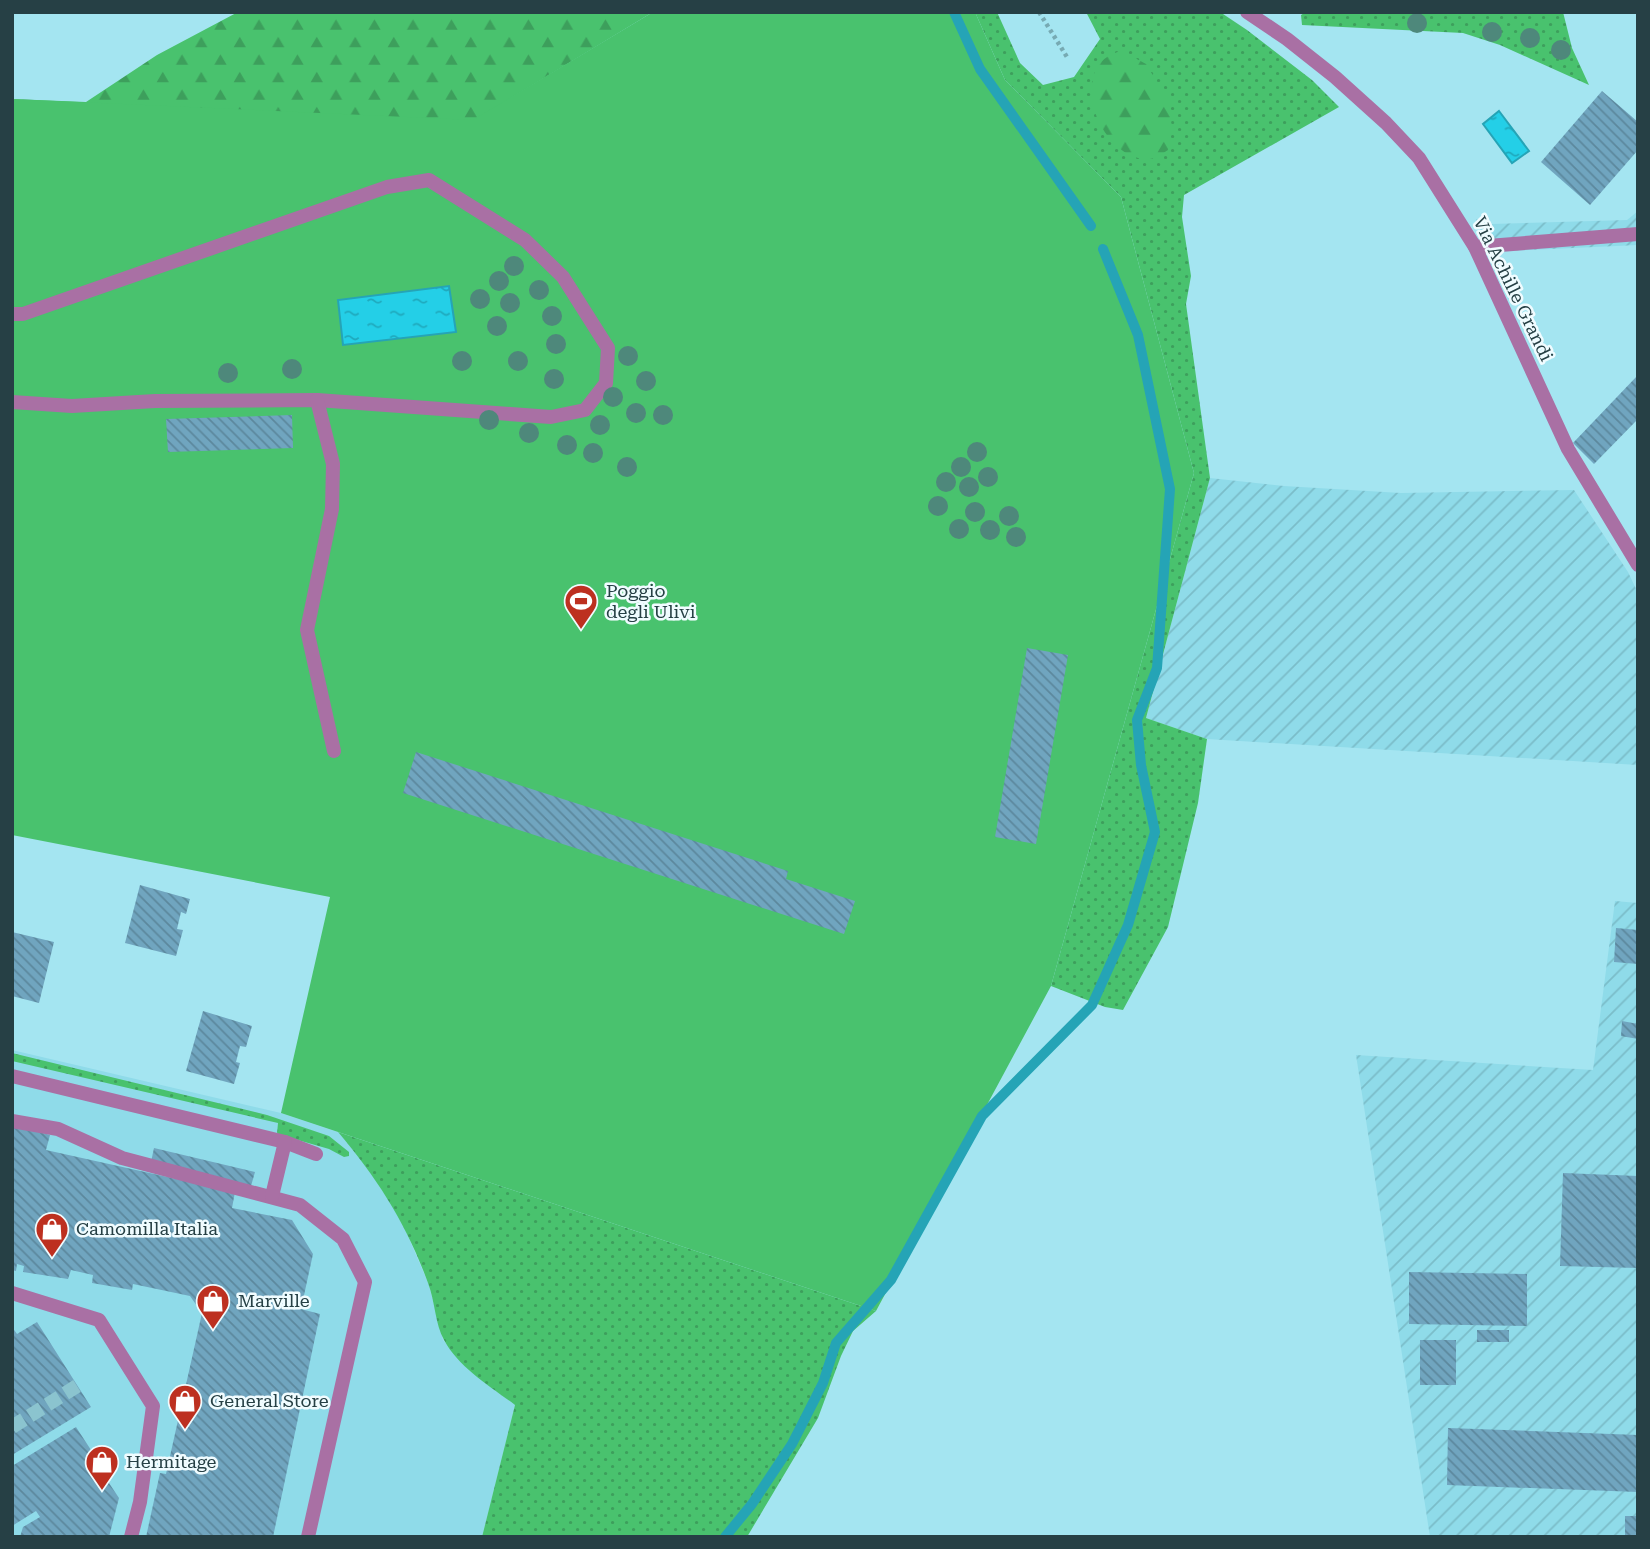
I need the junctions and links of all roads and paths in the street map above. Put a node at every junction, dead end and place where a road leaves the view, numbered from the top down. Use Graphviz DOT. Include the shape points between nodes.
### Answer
graph roads {
  1 [pos="1039,12"];
  2 [pos="1247,12"];
  3 [pos="1067,57"];
  4 [pos="1638,234"];
  5 [pos="1475,247"];
  6 [pos="12,314"];
  7 [pos="317,400"];
  8 [pos="12,402"];
  9 [pos="1638,565"];
  10 [pos="334,751"];
  11 [pos="12,1076"];
  12 [pos="12,1121"];
  13 [pos="285,1142"];
  14 [pos="316,1154"];
  15 [pos="271,1196"];
  16 [pos="12,1293"];
  17 [pos="131,1537"];
  18 [pos="308,1537"];
  1 -- 3 [label="path"];
  2 -- 5 [label="street, Via Achille Grandi" via="1335,77 1386,123 1419,158"];
  4 -- 5 [label="street"];
  5 -- 9 [label="street, Via Achille Grandi" via="1568,449"];
  6 -- 7 [label="street" via="23,314 387,187 429,180 525,240 563,277 608,348 607,383 585,410 551,417"];
  7 -- 8 [label="street" via="72,406"];
  7 -- 10 [label="street" via="333,464 332,509 307,630"];
  11 -- 13 [label="street"];
  12 -- 15 [label="street" via="58,1129 122,1158"];
  13 -- 14 [label="street"];
  13 -- 15 [label="street"];
  15 -- 18 [label="street" via="300,1205 342,1238 365,1282"];
  16 -- 17 [label="street" via="99,1320 153,1406"];
}
